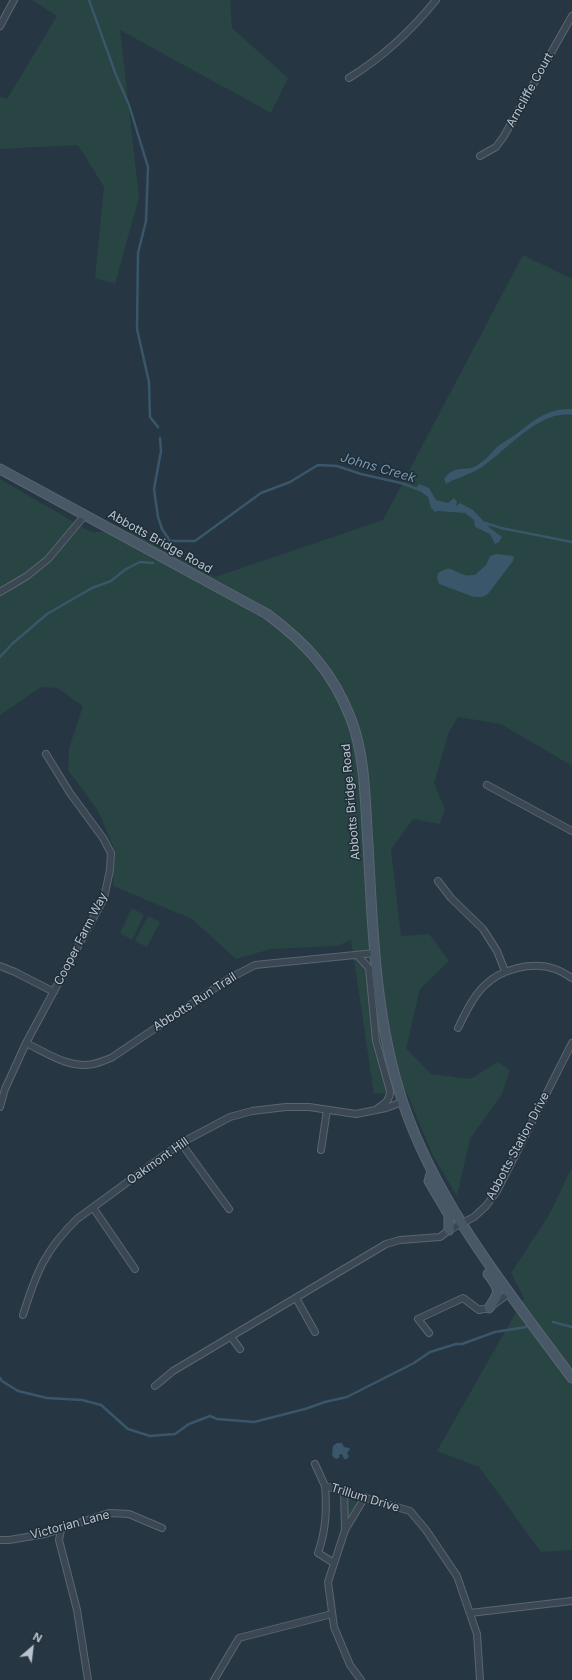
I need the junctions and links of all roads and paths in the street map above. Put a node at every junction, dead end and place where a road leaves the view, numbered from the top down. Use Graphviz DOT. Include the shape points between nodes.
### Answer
graph roads {
  1 [pos="14,0"];
  2 [pos="435,0"];
  3 [pos="572,16"];
  4 [pos="0,26"];
  5 [pos="349,78"];
  6 [pos="480,156"];
  7 [pos="0,469"];
  8 [pos="85,515"];
  9 [pos="0,592"];
  10 [pos="46,754"];
  11 [pos="487,785"];
  12 [pos="572,831"];
  13 [pos="438,881"];
  14 [pos="375,953"];
  15 [pos="357,955"];
  16 [pos="0,966"];
  17 [pos="505,971"];
  18 [pos="572,978"];
  19 [pos="54,992"];
  20 [pos="458,1028"];
  21 [pos="26,1043"];
  22 [pos="572,1043"];
  23 [pos="2,1088"];
  24 [pos="402,1102"];
  25 [pos="0,1107"];
  26 [pos="327,1110"];
  27 [pos="374,1111"];
  28 [pos="181,1143"];
  29 [pos="321,1150"];
  30 [pos="432,1171"];
  31 [pos="94,1209"];
  32 [pos="229,1209"];
  33 [pos="461,1225"];
  34 [pos="449,1230"];
  35 [pos="479,1251"];
  36 [pos="135,1269"];
  37 [pos="509,1293"];
  38 [pos="296,1298"];
  39 [pos="517,1303"];
  40 [pos="489,1308"];
  41 [pos="23,1316"];
  42 [pos="315,1332"];
  43 [pos="429,1333"];
  44 [pos="231,1337"];
  45 [pos="240,1349"];
  46 [pos="572,1378"];
  47 [pos="155,1386"];
  48 [pos="315,1464"];
  49 [pos="325,1486"];
  50 [pos="344,1491"];
  51 [pos="364,1497"];
  52 [pos="162,1528"];
  53 [pos="61,1530"];
  54 [pos="345,1530"];
  55 [pos="0,1540"];
  56 [pos="334,1563"];
  57 [pos="572,1601"];
  58 [pos="470,1613"];
  59 [pos="332,1614"];
  60 [pos="479,1678"];
  61 [pos="88,1680"];
  62 [pos="214,1680"];
  63 [pos="362,1680"];
  1 -- 4 [label="street"];
  2 -- 5 [label="street" via="404,36 370,65"];
  3 -- 6 [label="street, Arncliffe Court" via="504,136 496,147"];
  7 -- 8 [label="main road, Abbotts Bridge Road"];
  8 -- 9 [label="street" via="48,559 27,576"];
  8 -- 14 [label="main road, Abbotts Bridge Road" via="267,614 291,632 327,672 346,706 359,747"];
  10 -- 19 [label="street, Cooper Farm Way" via="111,853 104,898"];
  11 -- 12 [label="street"];
  13 -- 17 [label="street" via="451,898 483,929 497,951"];
  14 -- 15 [label="street, Abbotts Run Trail"];
  14 -- 24 [label="main road, Abbotts Bridge Road" via="383,1027"];
  15 -- 21 [label="street, Abbotts Run Trail" via="255,966 230,978 111,1058 92,1064 64,1062"];
  15 -- 27 [label="street" via="369,968 376,1041 390,1091 388,1101"];
  16 -- 19 [label="street"];
  17 -- 18 [label="street" via="533,966 545,967"];
  17 -- 20 [label="street" via="484,986 471,1002"];
  19 -- 21 [label="street, Cooper Farm Way"];
  21 -- 23 [label="street, Cooper Farm Way"];
  22 -- 33 [label="street, Abbotts Station Drive" via="497,1191 486,1206"];
  23 -- 25 [label="street, Cooper Farm Way"];
  24 -- 27 [label="street, Oakmont Hill"];
  24 -- 30 [label="main road, Abbotts Bridge Road" via="415,1138"];
  26 -- 27 [label="street, Oakmont Hill" via="356,1114"];
  26 -- 28 [label="street, Oakmont Hill" via="286,1107 252,1111 230,1117"];
  26 -- 29 [label="street"];
  28 -- 31 [label="street, Oakmont Hill"];
  28 -- 32 [label="street"];
  30 -- 33 [label="main road, Abbotts Bridge Road"];
  30 -- 34 [label="main road, Abbotts Bridge Road" via="429,1181 449,1215"];
  31 -- 36 [label="street"];
  31 -- 41 [label="street, Oakmont Hill" via="77,1219 46,1256 31,1288"];
  33 -- 34 [label="street, Abbotts Station Drive"];
  33 -- 35 [label="main road, Abbotts Bridge Road"];
  34 -- 38 [label="street, Abbotts Station Drive" via="440,1237 400,1240 386,1244"];
  35 -- 37 [label="main road, Abbotts Bridge Road"];
  35 -- 40 [label="main road, Abbotts Bridge Road" via="476,1253 477,1258 498,1290 498,1295"];
  37 -- 39 [label="main road, Abbotts Bridge Road"];
  37 -- 40 [label="street"];
  38 -- 42 [label="street"];
  38 -- 44 [label="street, Abbotts Station Drive"];
  39 -- 40 [label="street" via="502,1301"];
  39 -- 46 [label="main road, Abbotts Bridge Road"];
  40 -- 43 [label="street" via="479,1310 463,1298 418,1320"];
  44 -- 45 [label="street"];
  44 -- 47 [label="street, Abbotts Station Drive" via="173,1371"];
  48 -- 49 [label="street, Trillum Drive"];
  49 -- 50 [label="street, Trillum Drive"];
  49 -- 56 [label="street" via="327,1510 324,1537 318,1553"];
  50 -- 51 [label="street, Trillum Drive"];
  50 -- 54 [label="street"];
  51 -- 54 [label="street"];
  51 -- 58 [label="street, Trillum Drive" via="410,1511 457,1576"];
  52 -- 53 [label="street, Victorian Lane" via="138,1517 120,1513 98,1516"];
  53 -- 55 [label="street, Victorian Lane"];
  53 -- 61 [label="street" via="59,1540 77,1610"];
  54 -- 56 [label="street"];
  56 -- 59 [label="street" via="328,1582"];
  57 -- 58 [label="street"];
  58 -- 60 [label="street, Trillum Drive" via="477,1634"];
  59 -- 62 [label="street" via="239,1638"];
  59 -- 63 [label="street" via="334,1627 350,1665"];
}
